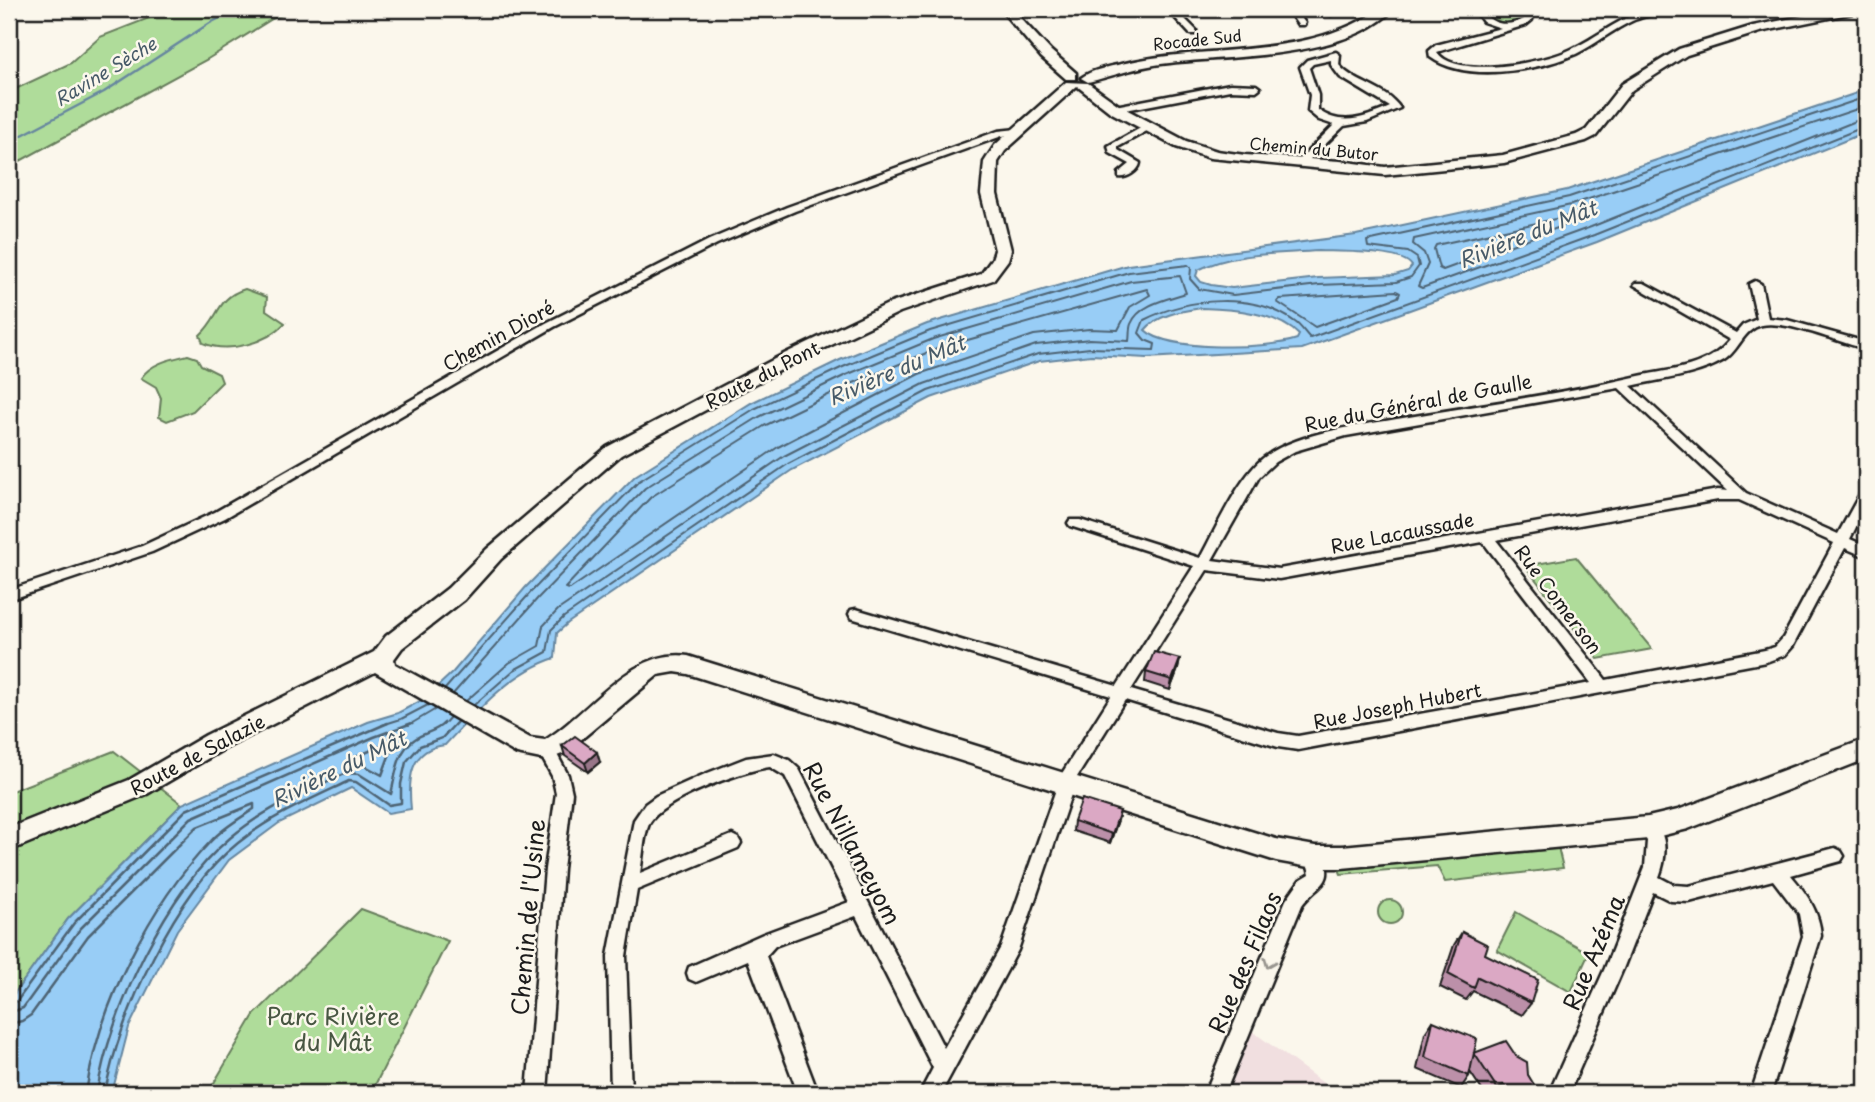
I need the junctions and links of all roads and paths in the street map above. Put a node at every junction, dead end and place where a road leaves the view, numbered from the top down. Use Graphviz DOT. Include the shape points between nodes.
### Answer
graph roads {
  1 [pos="1006,9"];
  2 [pos="1171,9"];
  3 [pos="1292,9"];
  4 [pos="1320,9"];
  5 [pos="1388,9"];
  6 [pos="1478,9"];
  7 [pos="1530,9"];
  8 [pos="1629,9"];
  9 [pos="1663,9"];
  10 [pos="1853,9"];
  11 [pos="1331,13"];
  12 [pos="1641,14"];
  13 [pos="1301,23"];
  14 [pos="1491,29"];
  15 [pos="1194,32"];
  16 [pos="1078,81"];
  17 [pos="1256,88"];
  18 [pos="1115,109"];
  19 [pos="1340,124"];
  20 [pos="1149,127"];
  21 [pos="1017,132"];
  22 [pos="1302,162"];
  23 [pos="1122,175"];
  24 [pos="1755,284"];
  25 [pos="1640,285"];
  26 [pos="1763,321"];
  27 [pos="1737,339"];
  28 [pos="1866,346"];
  29 [pos="1622,384"];
  30 [pos="1866,495"];
  31 [pos="1741,496"];
  32 [pos="1075,523"];
  33 [pos="1486,536"];
  34 [pos="1841,541"];
  35 [pos="1866,552"];
  36 [pos="1203,564"];
  37 [pos="9,595"];
  38 [pos="856,614"];
  39 [pos="384,664"];
  40 [pos="1602,686"];
  41 [pos="1120,694"];
  42 [pos="1866,749"];
  43 [pos="546,750"];
  44 [pos="1065,782"];
  45 [pos="1648,828"];
  46 [pos="9,841"];
  47 [pos="732,843"];
  48 [pos="1835,856"];
  49 [pos="1315,857"];
  50 [pos="1776,870"];
  51 [pos="1649,880"];
  52 [pos="630,885"];
  53 [pos="860,906"];
  54 [pos="761,945"];
  55 [pos="695,973"];
  56 [pos="944,1069"];
  57 [pos="537,1093"];
  58 [pos="621,1093"];
  59 [pos="808,1093"];
  60 [pos="930,1093"];
  61 [pos="1215,1093"];
  62 [pos="1559,1093"];
  63 [pos="1761,1093"];
  1 -- 16 [label="main road, Chemin du Butor" via="1046,54"];
  2 -- 15 [label="street"];
  3 -- 13 [label="street"];
  4 -- 11 [label="street"];
  5 -- 16 [label="main road, Rocade Sud" via="1360,27 1317,40 1143,63"];
  6 -- 14 [label="street"];
  7 -- 14 [label="street" via="1528,20"];
  8 -- 12 [label="street"];
  9 -- 12 [label="street"];
  10 -- 22 [label="main road, Chemin du Butor" via="1756,29 1682,52 1627,87 1591,133 1514,157 1385,171"];
  12 -- 14 [label="street" via="1571,52 1541,61 1470,70 1448,66 1433,55 1439,47"];
  16 -- 18 [label="main road, Chemin du Butor"];
  16 -- 21 [label="main road, Route du Pont"];
  17 -- 18 [label="street" via="1230,87"];
  18 -- 20 [label="main road, Chemin du Butor"];
  19 -- 19 [label="street" via="1396,106 1343,75 1335,65 1336,56 1310,62 1304,67 1314,95 1313,111"];
  19 -- 22 [label="street"];
  20 -- 22 [label="main road, Chemin du Butor" via="1215,155"];
  20 -- 23 [label="street" via="1113,146 1135,163"];
  21 -- 37 [label="street, Chemin Dioré" via="1001,133 713,242 550,325 220,515 147,549"];
  21 -- 39 [label="main road, Route du Pont" via="994,153 988,171 1003,250 987,277 894,308 614,451 494,554 456,594 394,642"];
  24 -- 26 [label="street"];
  25 -- 27 [label="street"];
  26 -- 27 [label="street, Rue du Général de Gaulle" via="1747,327"];
  26 -- 28 [label="street" via="1787,323"];
  27 -- 29 [label="street, Rue du Général de Gaulle" via="1723,356 1703,366"];
  29 -- 31 [label="street"];
  29 -- 36 [label="street, Rue du Général de Gaulle" via="1345,432 1290,448 1254,474"];
  30 -- 34 [label="street, Rue Joseph Hubert"];
  31 -- 33 [label="street, Rue Lacaussade" via="1718,495"];
  31 -- 34 [label="street"];
  32 -- 36 [label="street, Rue Lacaussade"];
  33 -- 36 [label="street, Rue Lacaussade" via="1279,574"];
  33 -- 40 [label="street, Rue Comerson"];
  34 -- 35 [label="street"];
  34 -- 40 [label="street, Rue Joseph Hubert" via="1780,651"];
  36 -- 41 [label="street, Rue du Général de Gaulle"];
  38 -- 41 [label="street, Rue Joseph Hubert"];
  39 -- 43 [label="main road" via="526,747"];
  39 -- 46 [label="main road, Route de Salazie" via="215,742 138,787"];
  40 -- 41 [label="street, Rue Joseph Hubert" via="1298,743"];
  41 -- 44 [label="street, Rue du Général de Gaulle"];
  42 -- 45 [label="main road" via="1679,821"];
  43 -- 44 [label="main road" via="556,747 651,668 674,663"];
  43 -- 57 [label="street, Chemin de l'Usine" via="564,793"];
  44 -- 49 [label="main road" via="1276,850"];
  44 -- 56 [label="street, Rue du Général de Gaulle" via="1009,950"];
  45 -- 49 [label="main road"];
  45 -- 51 [label="street, Rue Azéma" via="1656,839 1657,852"];
  47 -- 52 [label="street"];
  48 -- 50 [label="street"];
  49 -- 61 [label="street, Rue des Filaos, one-way" via="1319,878 1295,900"];
  50 -- 51 [label="street" via="1689,894 1671,893"];
  50 -- 63 [label="street" via="1813,924"];
  51 -- 62 [label="street, Rue Azéma"];
  52 -- 53 [label="street, Rue Nillameyom" via="640,825 650,809 669,797 769,760 785,765 793,774"];
  52 -- 58 [label="street, Rue Nillameyom" via="617,956"];
  53 -- 54 [label="street"];
  53 -- 56 [label="street, Rue Nillameyom"];
  54 -- 55 [label="street"];
  54 -- 59 [label="street" via="757,961"];
  56 -- 60 [label="street, Rue du Général de Gaulle"];
}
